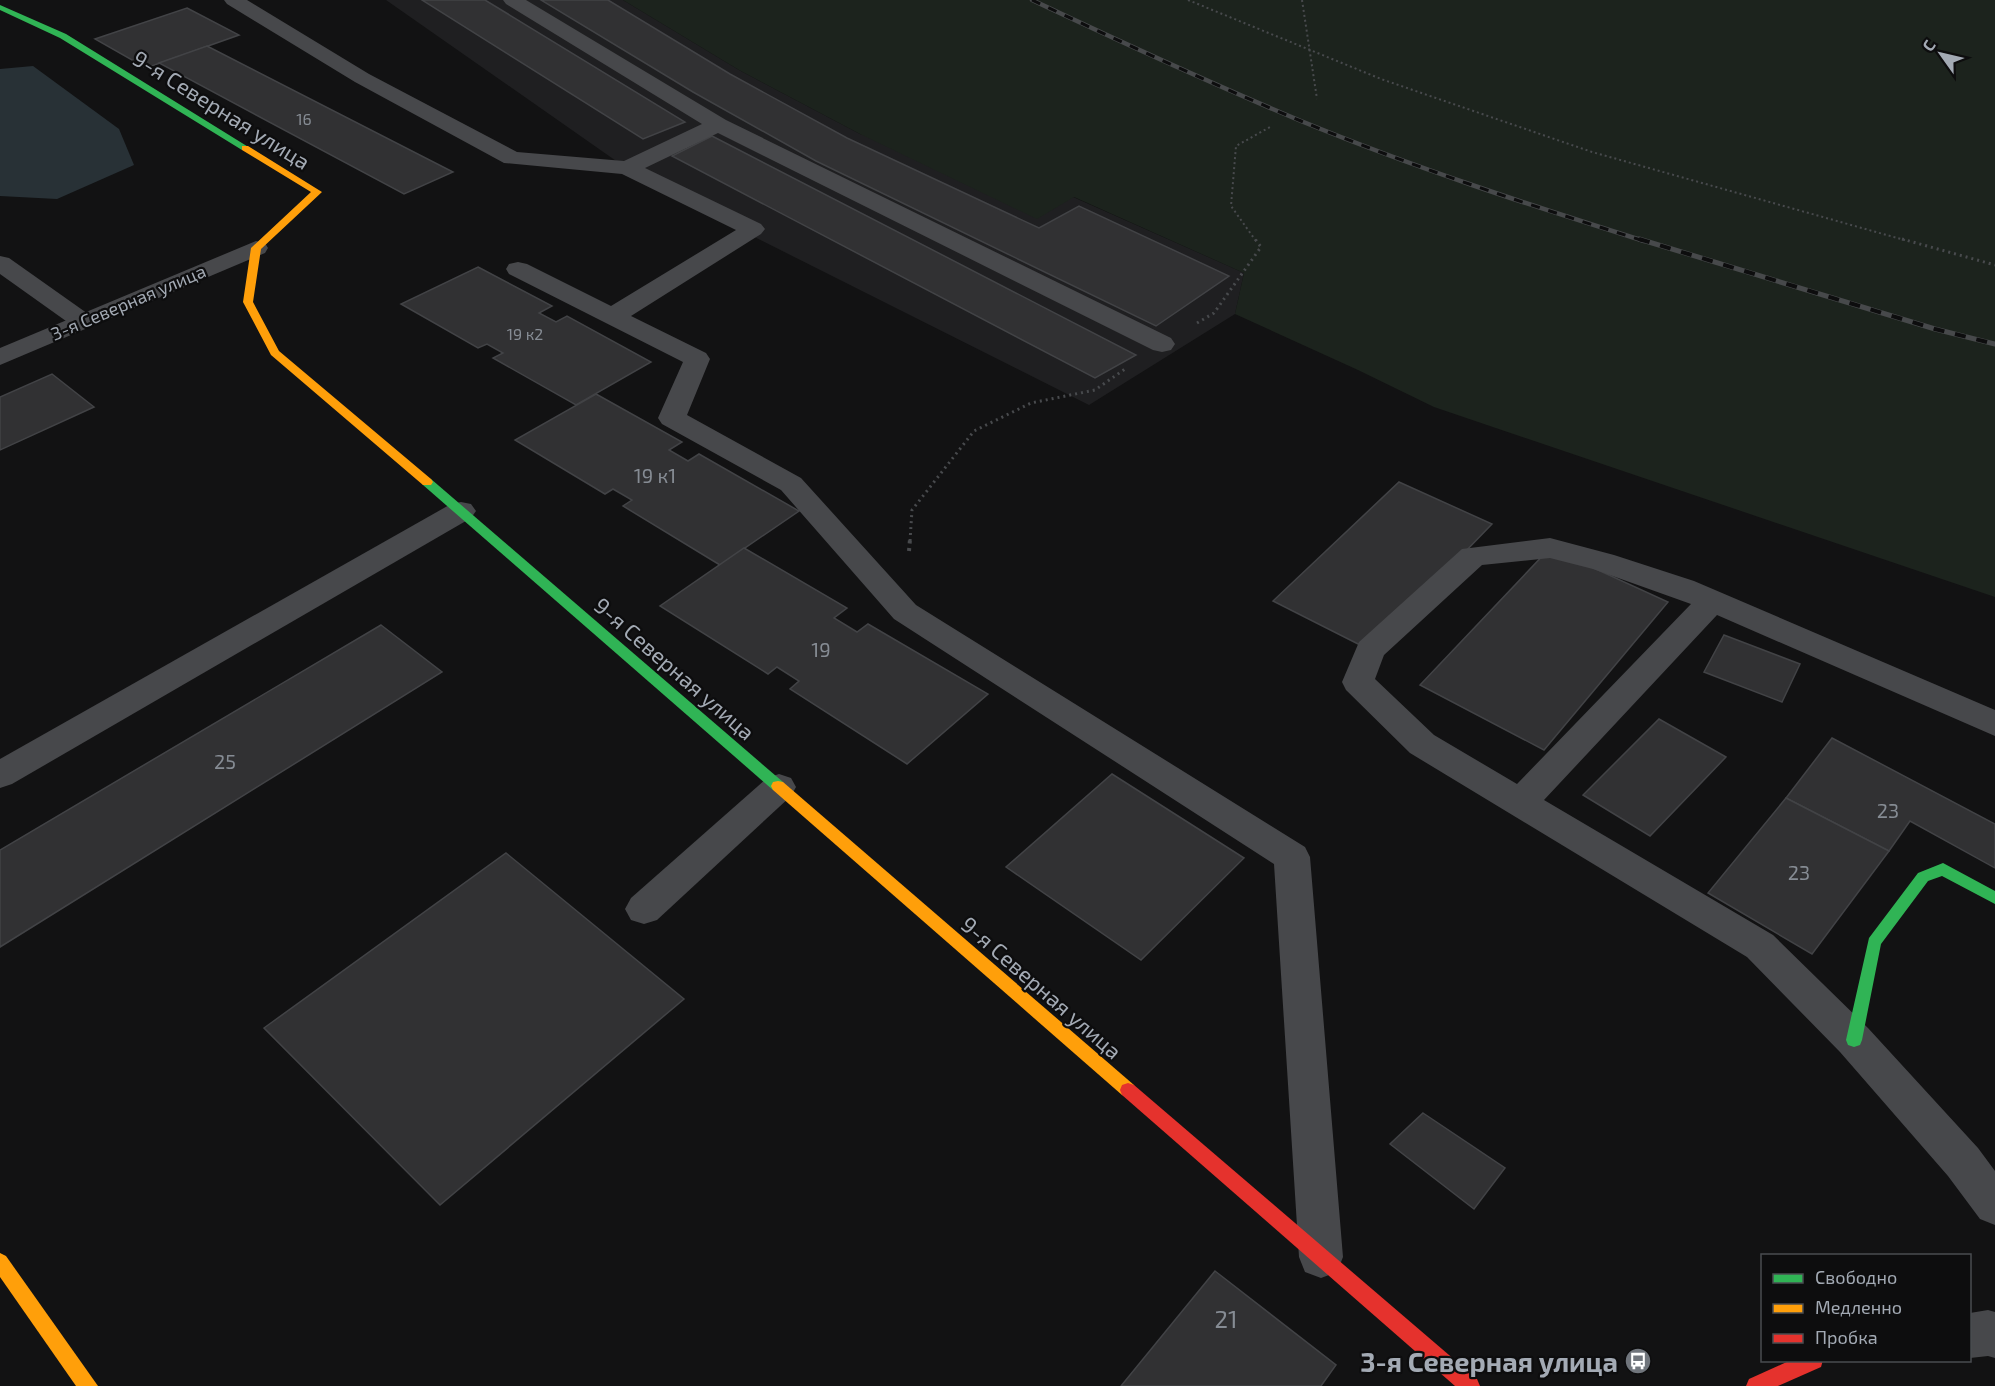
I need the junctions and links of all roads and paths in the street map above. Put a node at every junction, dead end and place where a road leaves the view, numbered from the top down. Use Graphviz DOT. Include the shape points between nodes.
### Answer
graph roads {
  1 [pos="234,0"];
  2 [pos="513,0"];
  3 [pos="1188,0"];
  4 [pos="1302,0"];
  5 [pos="0,7"];
  6 [pos="1310,51"];
  7 [pos="1317,99"];
  8 [pos="718,125"];
  9 [pos="1270,128"];
  10 [pos="627,168"];
  11 [pos="256,248"];
  12 [pos="0,262"];
  13 [pos="1995,265"];
  14 [pos="518,269"];
  15 [pos="613,316"];
  16 [pos="82,321"];
  17 [pos="1162,344"];
  18 [pos="0,357"];
  19 [pos="461,511"];
  20 [pos="1712,601"];
  21 [pos="905,612"];
  22 [pos="1995,724"];
  23 [pos="0,775"];
  24 [pos="779,787"];
  25 [pos="1520,803"];
  26 [pos="1995,898"];
  27 [pos="644,909"];
  28 [pos="1854,1040"];
  29 [pos="1995,1206"];
  30 [pos="1321,1257"];
  31 [pos="0,1262"];
  32 [pos="1971,1335"];
  33 [pos="1995,1335"];
  34 [pos="1810,1362"];
  35 [pos="88,1386"];
  36 [pos="1470,1386"];
  37 [pos="1756,1386"];
  1 -- 10 [label="street" via="362,78 512,159"];
  2 -- 8 [label="street"];
  3 -- 6 [label="path"];
  4 -- 6 [label="path"];
  5 -- 11 [label="street, 9-я Северная улица" via="63,36 316,192"];
  6 -- 7 [label="path"];
  6 -- 13 [label="path" via="1592,152"];
  8 -- 10 [label="street"];
  8 -- 17 [label="street"];
  9 -- 17 [label="path" via="1236,146 1231,206 1261,247 1214,313"];
  10 -- 15 [label="street" via="753,229"];
  11 -- 16 [label="street, 3-я Северная улица"];
  11 -- 19 [label="street, 9-я Северная улица" via="248,302 275,353"];
  12 -- 16 [label="street"];
  14 -- 15 [label="street"];
  15 -- 21 [label="street" via="698,358 672,417 791,484"];
  16 -- 18 [label="street, 3-я Северная улица"];
  17 -- 21 [label="path" via="1095,390 1031,403 974,432 912,510"];
  19 -- 23 [label="street"];
  19 -- 24 [label="street, 9-я Северная улица"];
  20 -- 22 [label="street"];
  20 -- 25 [label="street"];
  20 -- 25 [label="street" via="1660,580 1550,548 1473,556 1370,650 1358,682 1422,744"];
  21 -- 30 [label="street" via="1292,857"];
  24 -- 27 [label="street"];
  24 -- 30 [label="street, 9-я Северная улица"];
  25 -- 28 [label="street" via="1760,946"];
  26 -- 28 [label="street" via="1943,870 1923,876 1874,942"];
  28 -- 29 [label="street" via="1963,1162"];
  30 -- 36 [label="street, 9-я Северная улица"];
  31 -- 35 [label="street"];
  32 -- 33 [label="street"];
  34 -- 37 [label="street"];
}
